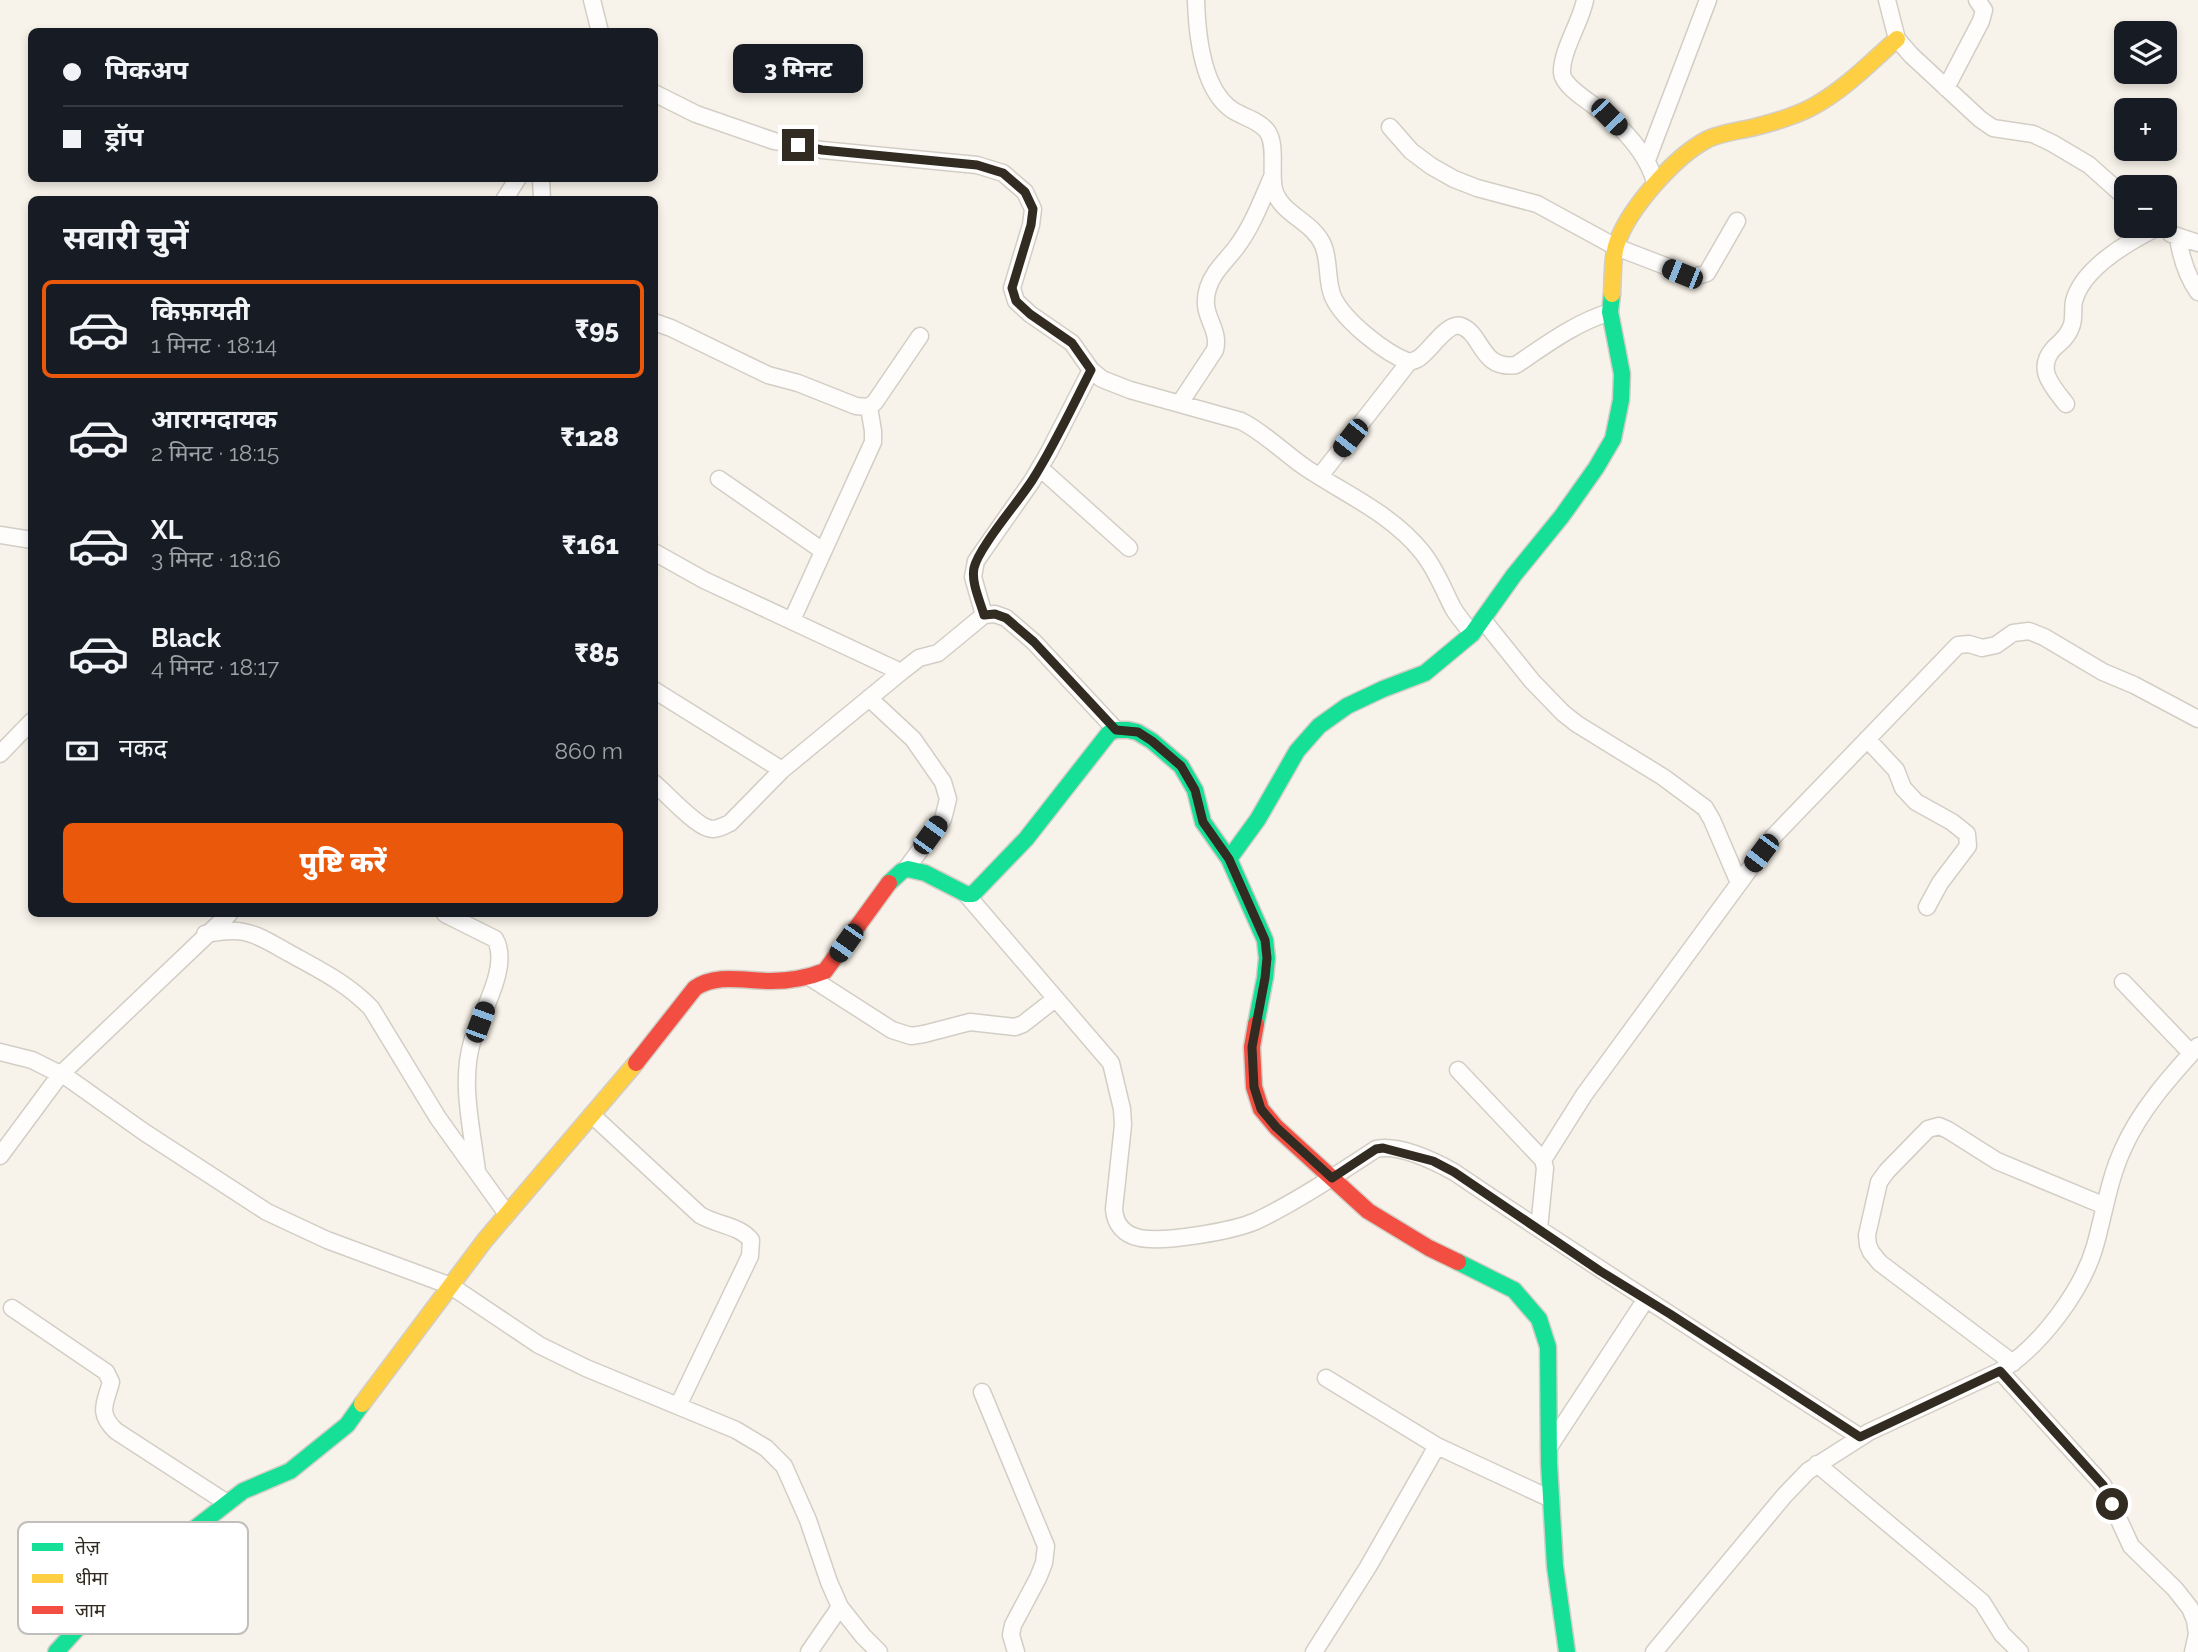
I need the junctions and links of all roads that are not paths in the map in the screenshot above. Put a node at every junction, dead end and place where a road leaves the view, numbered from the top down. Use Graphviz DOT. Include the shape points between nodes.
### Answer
graph roads {
  1 [pos="592,0"];
  2 [pos="1196,0"];
  3 [pos="1585,0"];
  4 [pos="1708,0"];
  5 [pos="1887,0"];
  6 [pos="1977,0"];
  7 [pos="599,28"];
  8 [pos="1897,38"];
  9 [pos="1946,88"];
  10 [pos="658,95"];
  11 [pos="1390,127"];
  12 [pos="1647,160"];
  13 [pos="1272,177"];
  14 [pos="1655,183"];
  15 [pos="2114,187"];
  16 [pos="1737,221"];
  17 [pos="2135,238"];
  18 [pos="2178,238"];
  19 [pos="2198,243"];
  20 [pos="1616,247"];
  21 [pos="2198,292"];
  22 [pos="1611,312"];
  23 [pos="658,323"];
  24 [pos="920,336"];
  25 [pos="1409,362"];
  26 [pos="1091,370"];
  27 [pos="1180,403"];
  28 [pos="2066,404"];
  29 [pos="869,407"];
  30 [pos="1040,468"];
  31 [pos="1320,476"];
  32 [pos="719,479"];
  33 [pos="0,535"];
  34 [pos="28,539"];
  35 [pos="1129,548"];
  36 [pos="823,551"];
  37 [pos="658,554"];
  38 [pos="984,615"];
  39 [pos="792,620"];
  40 [pos="1483,620"];
  41 [pos="1472,634"];
  42 [pos="901,672"];
  43 [pos="658,692"];
  44 [pos="869,698"];
  45 [pos="2198,719"];
  46 [pos="28,725"];
  47 [pos="1116,730"];
  48 [pos="1867,739"];
  49 [pos="0,754"];
  50 [pos="782,770"];
  51 [pos="658,787"];
  52 [pos="1229,859"];
  53 [pos="906,869"];
  54 [pos="1739,883"];
  55 [pos="966,894"];
  56 [pos="1927,907"];
  57 [pos="225,917"];
  58 [pos="451,917"];
  59 [pos="205,934"];
  60 [pos="811,978"];
  61 [pos="2123,982"];
  62 [pos="1055,999"];
  63 [pos="2195,1049"];
  64 [pos="0,1052"];
  65 [pos="1458,1070"];
  66 [pos="60,1074"];
  67 [pos="592,1115"];
  68 [pos="0,1156"];
  69 [pos="1543,1160"];
  70 [pos="477,1174"];
  71 [pos="1332,1178"];
  72 [pos="2105,1206"];
  73 [pos="507,1214"];
  74 [pos="1539,1229"];
  75 [pos="451,1286"];
  76 [pos="1646,1299"];
  77 [pos="12,1308"];
  78 [pos="2006,1367"];
  79 [pos="1326,1378"];
  80 [pos="982,1392"];
  81 [pos="678,1406"];
  82 [pos="1860,1437"];
  83 [pos="1437,1447"];
  84 [pos="1549,1447"];
  85 [pos="1817,1464"];
  86 [pos="1551,1499"];
  87 [pos="227,1503"];
  88 [pos="203,1522"];
  89 [pos="2175,1589"];
  90 [pos="2198,1600"];
  91 [pos="840,1607"];
  92 [pos="71,1634"];
  93 [pos="56,1652"];
  94 [pos="809,1652"];
  95 [pos="879,1652"];
  96 [pos="1016,1652"];
  97 [pos="1314,1652"];
  98 [pos="1567,1652"];
  99 [pos="1654,1652"];
  100 [pos="2020,1652"];
  101 [pos="2193,1652"];
  1 -- 7 [label="street"];
  2 -- 13 [label="street" via="1200,50 1211,82 1231,109 1268,132"];
  3 -- 12 [label="street" via="1562,76 1609,117"];
  4 -- 12 [label="street"];
  5 -- 8 [label="street"];
  6 -- 9 [label="street" via="1984,10 1981,21"];
  8 -- 9 [label="street"];
  8 -- 14 [label="street" via="1816,106 1709,139"];
  9 -- 15 [label="street" via="1993,128 2033,134 2052,143 2089,165"];
  10 -- 26 [label="street" via="696,114 774,141 977,165 1003,173 1025,192 1033,209 1012,288 1016,301 1072,343"];
  11 -- 20 [label="street" via="1411,151 1454,179 1537,204"];
  12 -- 14 [label="street"];
  13 -- 25 [label="street" via="1279,201 1323,244 1332,295 1340,308 1377,345"];
  13 -- 27 [label="street" via="1252,222 1208,288 1207,316 1218,341"];
  14 -- 20 [label="street"];
  16 -- 20 [label="street" via="1707,273 1694,277"];
  17 -- 28 [label="street" via="2084,282 2074,299 2070,331 2046,359 2048,380"];
  18 -- 19 [label="street"];
  18 -- 21 [label="street" via="2182,259"];
  20 -- 22 [label="street"];
  22 -- 25 [label="street" via="1588,319 1516,365 1497,364 1459,326 1451,326 1418,359"];
  22 -- 40 [label="street" via="1622,374 1613,439"];
  23 -- 29 [label="street" via="768,374"];
  24 -- 29 [label="street"];
  25 -- 31 [label="street"];
  26 -- 27 [label="street" via="1111,383"];
  26 -- 30 [label="street"];
  27 -- 31 [label="street" via="1241,421"];
  29 -- 36 [label="street" via="873,442"];
  30 -- 35 [label="street"];
  30 -- 38 [label="street" via="976,561 974,577"];
  31 -- 41 [label="street" via="1395,525 1421,550"];
  32 -- 36 [label="street"];
  33 -- 34 [label="street"];
  36 -- 39 [label="street"];
  37 -- 39 [label="street"];
  38 -- 42 [label="street" via="939,653 919,659"];
  38 -- 47 [label="street" via="1006,618 1034,642"];
  39 -- 42 [label="street"];
  40 -- 41 [label="street"];
  40 -- 54 [label="street" via="1563,713 1705,808"];
  41 -- 52 [label="street" via="1425,673 1347,706 1319,726 1297,751"];
  42 -- 44 [label="street"];
  43 -- 50 [label="street"];
  44 -- 50 [label="street"];
  44 -- 53 [label="street" via="913,739 943,782 948,799 943,818"];
  45 -- 48 [label="street" via="2029,631 2013,633 1982,648 1958,645"];
  46 -- 49 [label="street"];
  47 -- 52 [label="street" via="1138,732 1181,766 1195,790 1203,822"];
  47 -- 55 [label="street" via="1027,839 981,888"];
  48 -- 54 [label="street" via="1773,837"];
  48 -- 56 [label="street" via="1896,770 1903,788 1916,802 1967,834 1968,846"];
  50 -- 51 [label="street" via="730,823 719,828 698,823"];
  52 -- 71 [label="street" via="1265,940 1267,958 1252,1047 1254,1087 1261,1109"];
  53 -- 55 [label="street" via="925,873"];
  53 -- 60 [label="street" via="889,883 825,971"];
  54 -- 69 [label="street" via="1584,1095"];
  55 -- 62 [label="street"];
  57 -- 59 [label="street"];
  58 -- 70 [label="street" via="495,939 499,947 498,969 468,1061"];
  59 -- 66 [label="street"];
  59 -- 70 [label="street" via="243,932 264,939 358,994"];
  60 -- 62 [label="street" via="892,1030 911,1036 970,1021 1015,1027"];
  60 -- 67 [label="street" via="705,981"];
  61 -- 63 [label="street"];
  62 -- 71 [label="street" via="1111,1063 1122,1109 1114,1209 1122,1230 1154,1239 1229,1229 1256,1220"];
  63 -- 72 [label="street" via="2135,1126 2122,1150"];
  64 -- 66 [label="street" via="32,1060"];
  65 -- 69 [label="street"];
  66 -- 68 [label="street"];
  66 -- 75 [label="street" via="267,1212 327,1240"];
  67 -- 73 [label="street"];
  67 -- 81 [label="street" via="700,1215 745,1233 751,1240 750,1256"];
  69 -- 74 [label="street"];
  70 -- 73 [label="street"];
  71 -- 74 [label="street" via="1376,1149 1395,1149 1454,1172"];
  71 -- 84 [label="street" via="1398,1231 1514,1290 1530,1306 1548,1347"];
  72 -- 78 [label="street" via="2083,1277 2029,1349"];
  72 -- 78 [label="street" via="1997,1161 1939,1126 1928,1129 1879,1182 1867,1235 1871,1252"];
  73 -- 75 [label="street"];
  74 -- 76 [label="street"];
  75 -- 81 [label="street" via="539,1345"];
  75 -- 87 [label="street" via="347,1425 290,1471"];
  76 -- 82 [label="street"];
  76 -- 84 [label="street"];
  77 -- 87 [label="street" via="106,1372 111,1382 103,1411 106,1422"];
  78 -- 82 [label="street"];
  78 -- 89 [label="street" via="2103,1485 2131,1546"];
  79 -- 83 [label="street"];
  80 -- 96 [label="street" via="1046,1546 1038,1578 1013,1625"];
  81 -- 91 [label="street" via="736,1430 766,1448 784,1466"];
  82 -- 85 [label="street"];
  83 -- 86 [label="street"];
  83 -- 97 [label="street"];
  84 -- 86 [label="street"];
  85 -- 99 [label="street" via="1784,1496"];
  85 -- 100 [label="street" via="1982,1602"];
  86 -- 98 [label="street"];
  87 -- 88 [label="street"];
  89 -- 90 [label="street"];
  89 -- 101 [label="street" via="2195,1620"];
  91 -- 94 [label="street"];
  91 -- 95 [label="street"];
  92 -- 93 [label="street"];
}
